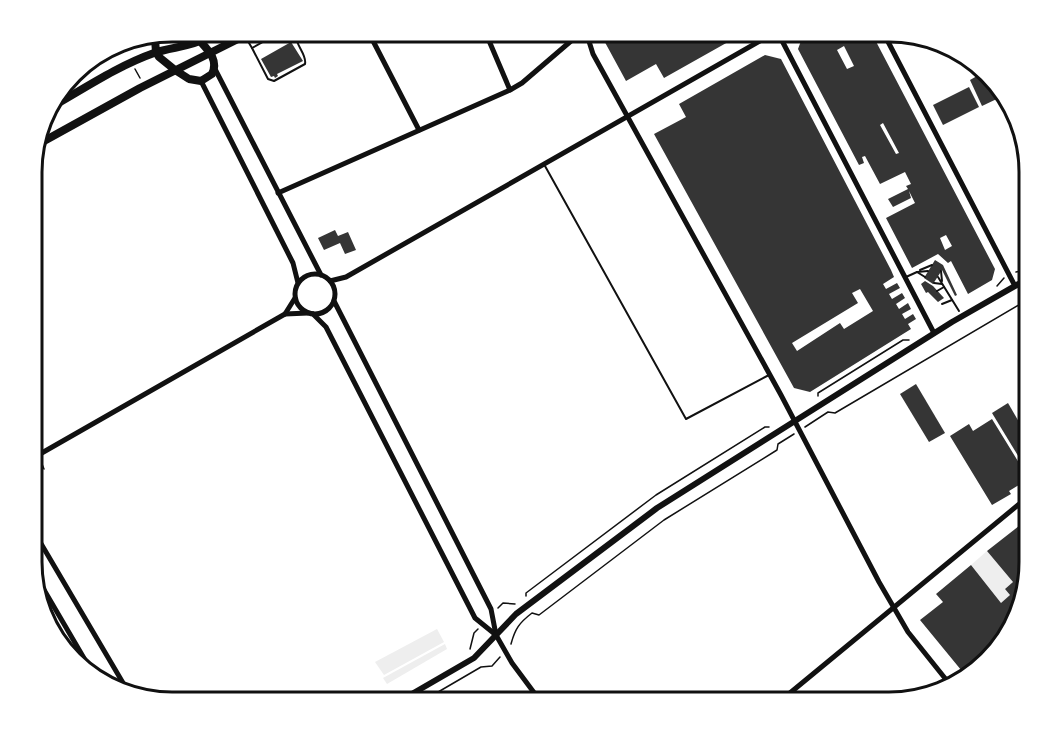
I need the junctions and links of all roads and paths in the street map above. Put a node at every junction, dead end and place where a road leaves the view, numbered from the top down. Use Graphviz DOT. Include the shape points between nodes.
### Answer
graph roads {
  1 [pos="195,42"];
  2 [pos="204,42"];
  3 [pos="233,42"];
  4 [pos="248,42"];
  5 [pos="263,42"];
  6 [pos="297,42"];
  7 [pos="374,42"];
  8 [pos="490,42"];
  9 [pos="570,42"];
  10 [pos="589,42"];
  11 [pos="760,42"];
  12 [pos="781,42"];
  13 [pos="888,42"];
  14 [pos="155,43"];
  15 [pos="252,48"];
  16 [pos="156,52"];
  17 [pos="212,54"];
  18 [pos="134,68"];
  19 [pos="215,69"];
  20 [pos="175,70"];
  21 [pos="141,81"];
  22 [pos="201,81"];
  23 [pos="510,90"];
  24 [pos="64,100"];
  25 [pos="628,115"];
  26 [pos="419,130"];
  27 [pos="46,140"];
  28 [pos="544,164"];
  29 [pos="278,193"];
  30 [pos="932,266"];
  31 [pos="928,271"];
  32 [pos="917,272"];
  33 [pos="321,275"];
  34 [pos="906,277"];
  35 [pos="925,277"];
  36 [pos="330,281"];
  37 [pos="298,283"];
  38 [pos="1019,284"];
  39 [pos="943,286"];
  40 [pos="1015,286"];
  41 [pos="937,291"];
  42 [pos="947,293"];
  43 [pos="942,296"];
  44 [pos="295,298"];
  45 [pos="952,300"];
  46 [pos="334,301"];
  47 [pos="942,304"];
  48 [pos="1019,305"];
  49 [pos="959,310"];
  50 [pos="310,313"];
  51 [pos="285,314"];
  52 [pos="934,333"];
  53 [pos="770,375"];
  54 [pos="795,420"];
  55 [pos="800,430"];
  56 [pos="42,453"];
  57 [pos="42,465"];
  58 [pos="44,470"];
  59 [pos="1019,504"];
  60 [pos="42,545"];
  61 [pos="45,590"];
  62 [pos="894,608"];
  63 [pos="496,635"];
  64 [pos="84,658"];
  65 [pos="946,679"];
  66 [pos="122,682"];
  67 [pos="415,692"];
  68 [pos="438,692"];
  69 [pos="534,692"];
  70 [pos="791,692"];
  1 -- 16 [label="main road"];
  2 -- 17 [label="main road"];
  3 -- 17 [label="main road"];
  4 -- 15 [label="lane"];
  5 -- 15 [label="lane"];
  6 -- 15 [label="lane" via="305,64 274,81 268,79"];
  7 -- 26 [label="street"];
  8 -- 23 [label="street"];
  9 -- 23 [label="street"];
  10 -- 25 [label="street"];
  11 -- 25 [label="street"];
  12 -- 34 [label="street"];
  13 -- 40 [label="street"];
  14 -- 16 [label="main road"];
  16 -- 20 [label="main road"];
  16 -- 24 [label="main road"];
  17 -- 19 [label="main road"];
  17 -- 20 [label="main road"];
  18 -- 21 [label="path"];
  19 -- 22 [label="main road"];
  19 -- 29 [label="street"];
  20 -- 22 [label="main road"];
  20 -- 27 [label="main road"];
  22 -- 37 [label="street" via="293,263"];
  23 -- 26 [label="street"];
  25 -- 28 [label="street"];
  25 -- 53 [label="street"];
  26 -- 29 [label="street"];
  28 -- 36 [label="street" via="346,277"];
  28 -- 53 [label="lane" via="686,419"];
  29 -- 33 [label="street"];
  30 -- 32 [label="lane"];
  31 -- 32 [label="lane"];
  32 -- 34 [label="lane"];
  32 -- 35 [label="lane"];
  33 -- 36 [label="street"];
  33 -- 37 [label="street" via="311,274"];
  34 -- 52 [label="street"];
  36 -- 46 [label="street"];
  37 -- 44 [label="street"];
  38 -- 40 [label="street"];
  39 -- 39 [label="lane" via="938,277"];
  39 -- 41 [label="lane"];
  39 -- 42 [label="lane"];
  40 -- 52 [label="street"];
  42 -- 43 [label="lane"];
  42 -- 45 [label="lane"];
  44 -- 50 [label="street" via="299,307"];
  44 -- 51 [label="street"];
  45 -- 47 [label="lane"];
  45 -- 49 [label="lane"];
  46 -- 50 [label="street" via="328,309"];
  46 -- 63 [label="street" via="491,609"];
  48 -- 55 [label="path" via="835,414 828,412"];
  50 -- 51 [label="street"];
  50 -- 63 [label="street" via="326,327 475,618"];
  51 -- 56 [label="street"];
  52 -- 54 [label="street"];
  53 -- 54 [label="street"];
  54 -- 55 [label="street"];
  54 -- 63 [label="street" via="657,508 516,614"];
  55 -- 62 [label="street"];
  55 -- 68 [label="path" via="778,444 777,450 664,520 539,615 532,613 521,621 512,642 492,666 484,666"];
  57 -- 58 [label="path"];
  59 -- 62 [label="street"];
  60 -- 66 [label="street"];
  61 -- 64 [label="street"];
  62 -- 65 [label="street"];
  62 -- 70 [label="street"];
  63 -- 67 [label="street" via="474,658"];
  63 -- 69 [label="street"];
}
